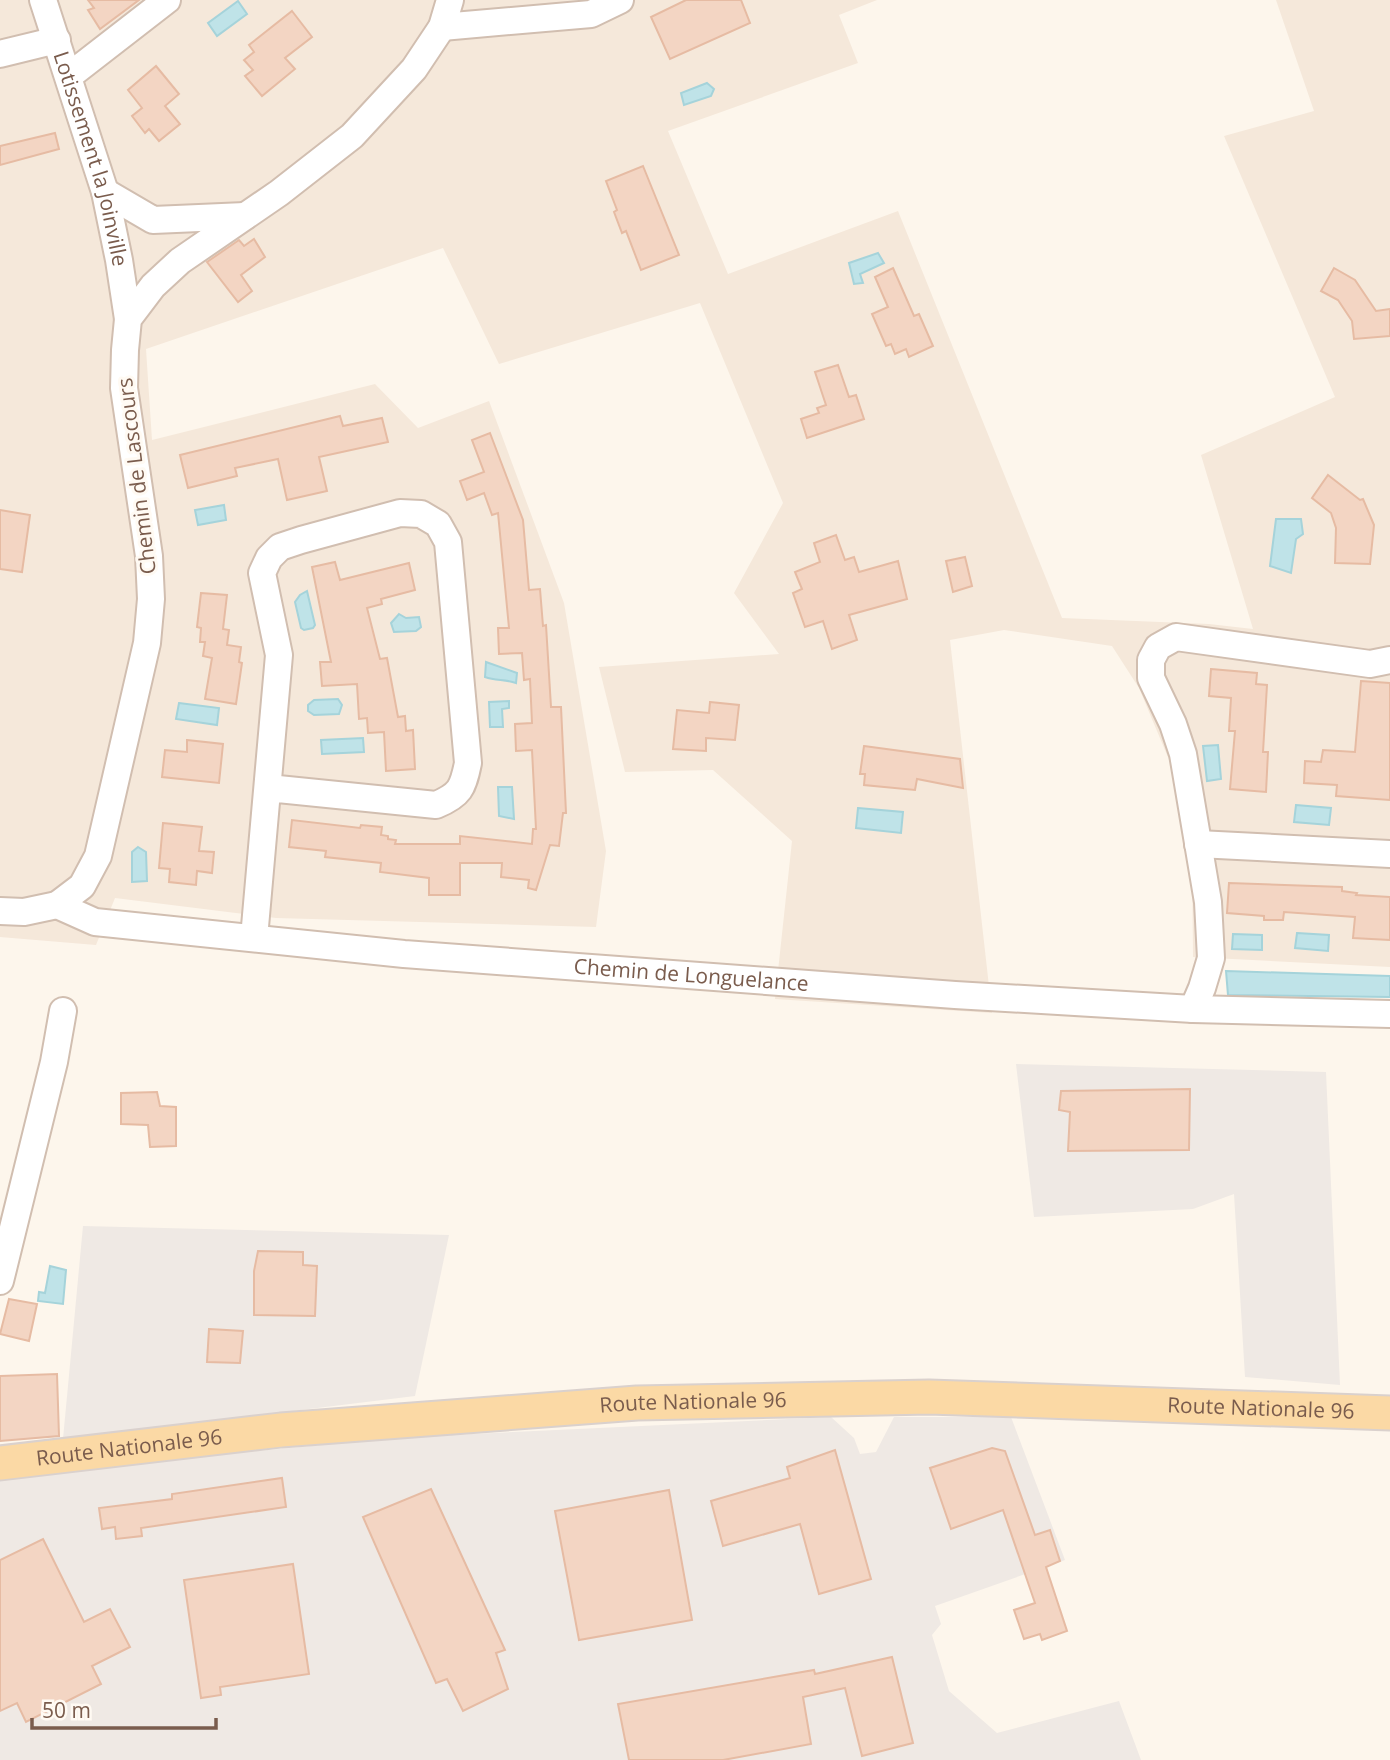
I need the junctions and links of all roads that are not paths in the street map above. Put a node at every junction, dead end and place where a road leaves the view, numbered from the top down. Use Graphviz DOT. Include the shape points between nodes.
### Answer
graph roads {
  1 [pos="43,0"];
  2 [pos="167,0"];
  3 [pos="450,0"];
  4 [pos="620,0"];
  5 [pos="442,27"];
  6 [pos="57,40"];
  7 [pos="0,54"];
  8 [pos="69,76"];
  9 [pos="105,192"];
  10 [pos="246,216"];
  11 [pos="128,319"];
  12 [pos="1390,660"];
  13 [pos="268,788"];
  14 [pos="1198,844"];
  15 [pos="1390,854"];
  16 [pos="58,905"];
  17 [pos="0,911"];
  18 [pos="254,938"];
  19 [pos="1193,1009"];
  20 [pos="62,1011"];
  21 [pos="1390,1014"];
  22 [pos="0,1281"];
  23 [pos="1390,1413"];
  24 [pos="0,1463"];
  1 -- 6 [label="street, Lotissement la Joinville"];
  2 -- 8 [label="street"];
  3 -- 5 [label="street"];
  4 -- 5 [label="street" via="591,14"];
  5 -- 10 [label="street" via="414,69 352,136"];
  6 -- 7 [label="street"];
  6 -- 8 [label="street, Lotissement la Joinville"];
  8 -- 9 [label="street, Lotissement la Joinville"];
  9 -- 10 [label="street" via="153,220"];
  9 -- 11 [label="street, Lotissement la Joinville"];
  10 -- 11 [label="street" via="180,261"];
  11 -- 16 [label="street, Chemin de Lascours" via="124,388 149,556 148,643 98,856 82,886"];
  12 -- 14 [label="street" via="1370,664 1176,637 1158,647 1151,660 1151,678 1183,754"];
  13 -- 13 [label="street" via="436,805 453,798 464,783 468,763 448,542 438,524 421,514 400,513 280,547 269,558 262,573 279,655"];
  13 -- 18 [label="street"];
  14 -- 15 [label="street"];
  14 -- 19 [label="street" via="1212,958"];
  16 -- 17 [label="street"];
  16 -- 18 [label="street, Chemin de Longuelance" via="95,922"];
  18 -- 19 [label="street, Chemin de Longuelance" via="404,954"];
  19 -- 21 [label="street, Chemin de Longuelance"];
  20 -- 22 [label="street" via="54,1062"];
  23 -- 24 [label="main road, Route Nationale 96" via="929,1397 637,1403 281,1430"];
}
